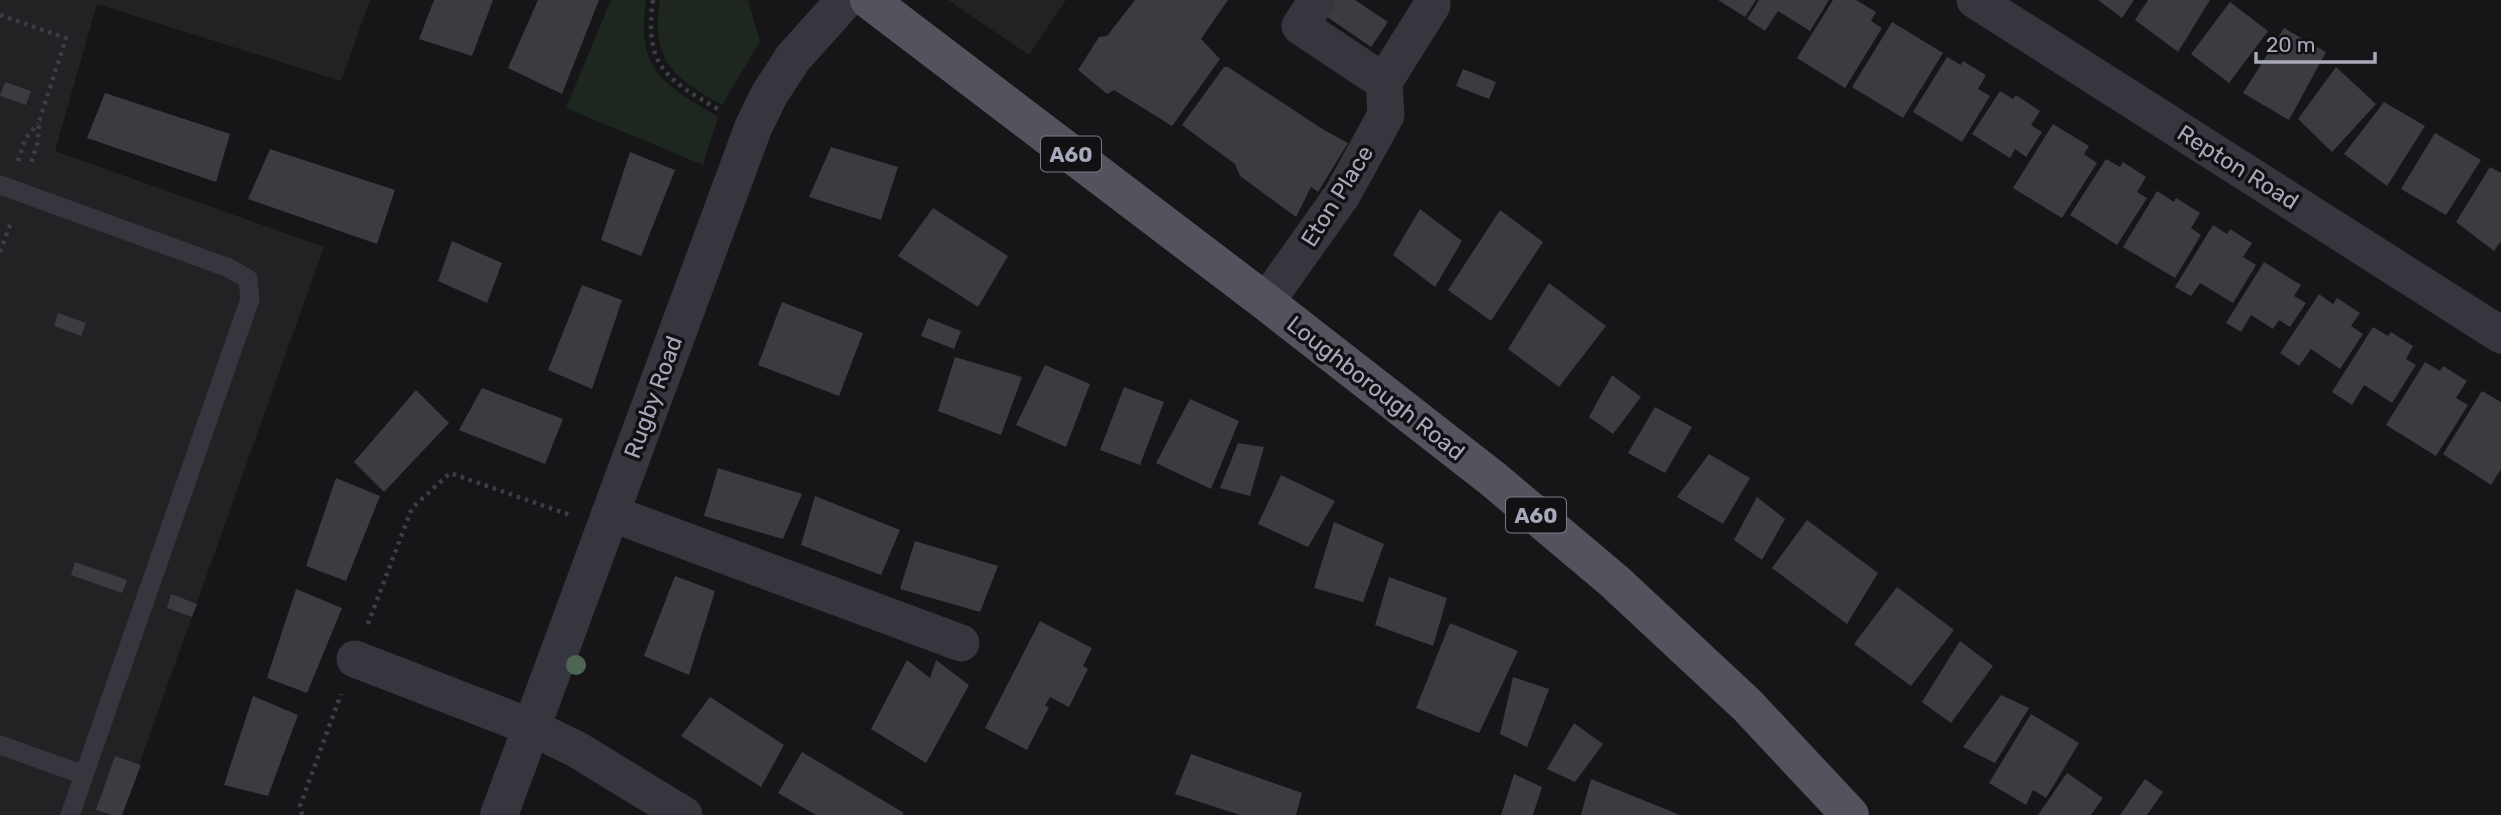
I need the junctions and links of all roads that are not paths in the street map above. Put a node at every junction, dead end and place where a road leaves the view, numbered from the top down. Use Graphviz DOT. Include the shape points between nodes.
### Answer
graph roads {
  1 [pos="845,0"];
  2 [pos="869,0"];
  3 [pos="1317,0"];
  4 [pos="1975,0"];
  5 [pos="1432,5"];
  6 [pos="1384,82"];
  7 [pos="0,185"];
  8 [pos="1266,302"];
  9 [pos="2501,335"];
  10 [pos="608,520"];
  11 [pos="961,643"];
  12 [pos="355,659"];
  13 [pos="531,727"];
  14 [pos="0,745"];
  15 [pos="85,775"];
  16 [pos="70,815"];
  17 [pos="499,815"];
  18 [pos="684,815"];
  19 [pos="1850,815"];
  1 -- 10 [label="street, Rugby Road" via="793,58 753,128"];
  2 -- 8 [label="main road, Loughborough Road / A60"];
  3 -- 6 [label="street" via="1300,26"];
  4 -- 9 [label="street, Repton Road"];
  5 -- 6 [label="street"];
  6 -- 8 [label="street, Eton Place" via="1386,116 1342,195"];
  7 -- 15 [label="lane" via="229,268 248,279 250,299"];
  8 -- 19 [label="main road, Loughborough Road / A60" via="1493,479 1614,581 1747,705"];
  10 -- 11 [label="street"];
  10 -- 13 [label="street, Rugby Road"];
  12 -- 13 [label="street"];
  13 -- 17 [label="street, Rugby Road"];
  13 -- 18 [label="street"];
  14 -- 15 [label="lane"];
  15 -- 16 [label="lane"];
}
